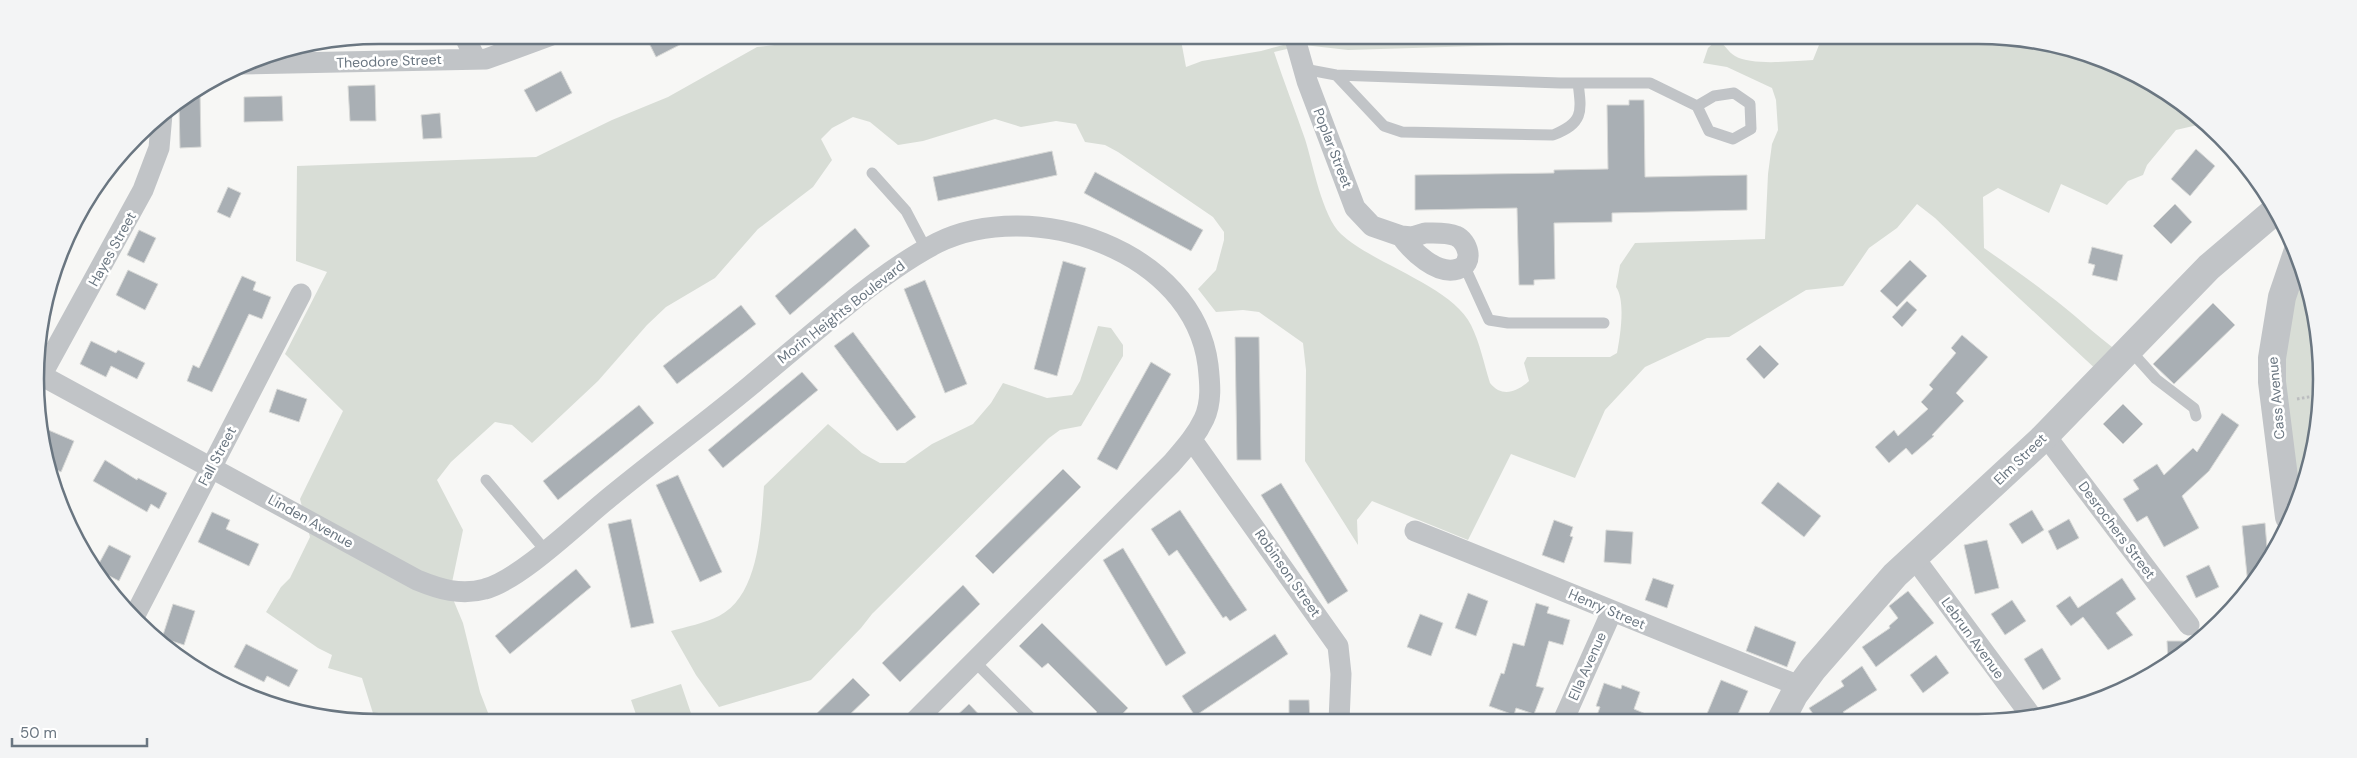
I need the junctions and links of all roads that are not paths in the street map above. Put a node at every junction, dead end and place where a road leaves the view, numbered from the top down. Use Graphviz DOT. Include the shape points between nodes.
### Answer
graph roads {
  1 [pos="468,44"];
  2 [pos="527,44"];
  3 [pos="1297,44"];
  4 [pos="475,58"];
  5 [pos="267,63"];
  6 [pos="1304,68"];
  7 [pos="1336,75"];
  8 [pos="1578,83"];
  9 [pos="1698,106"];
  10 [pos="161,124"];
  11 [pos="872,172"];
  12 [pos="2270,215"];
  13 [pos="1401,236"];
  14 [pos="926,249"];
  15 [pos="1464,265"];
  16 [pos="2293,266"];
  17 [pos="301,294"];
  18 [pos="1604,323"];
  19 [pos="2129,350"];
  20 [pos="44,366"];
  21 [pos="44,378"];
  22 [pos="2196,416"];
  23 [pos="2045,434"];
  24 [pos="1192,440"];
  25 [pos="212,468"];
  26 [pos="486,480"];
  27 [pos="2288,507"];
  28 [pos="582,520"];
  29 [pos="1415,531"];
  30 [pos="545,550"];
  31 [pos="1914,559"];
  32 [pos="137,611"];
  33 [pos="1612,611"];
  34 [pos="2189,625"];
  35 [pos="974,661"];
  36 [pos="1800,686"];
  37 [pos="2026,710"];
  38 [pos="922,714"];
  39 [pos="1027,714"];
  40 [pos="1339,714"];
  41 [pos="1566,714"];
  42 [pos="1788,714"];
  1 -- 4 [label="street"];
  2 -- 4 [label="street, Theodore Street" via="486,59"];
  3 -- 6 [label="street, Poplar Street"];
  4 -- 5 [label="street, Theodore Street"];
  6 -- 7 [label="lane"];
  6 -- 13 [label="street, Poplar Street" via="1355,208 1372,226"];
  7 -- 8 [label="lane"];
  7 -- 8 [label="lane" via="1384,126 1402,132 1553,135 1570,128 1582,109"];
  8 -- 9 [label="lane" via="1650,83"];
  9 -- 9 [label="lane" via="1709,131 1733,139 1751,129 1750,104 1734,93 1714,96"];
  10 -- 20 [label="street, Hayes Street" via="160,148 143,190"];
  11 -- 14 [label="lane" via="906,211"];
  12 -- 19 [label="street, Elm Street" via="2209,267"];
  13 -- 15 [label="street, Poplar Street" via="1429,264 1452,269"];
  13 -- 15 [label="street, Poplar Street" via="1455,235 1468,250"];
  14 -- 24 [label="street, Morin Heights Boulevard" via="972,232 1002,226 1042,226 1080,234 1131,257 1164,283 1188,309 1202,339 1210,384 1209,402"];
  14 -- 28 [label="street, Morin Heights Boulevard" via="882,277"];
  15 -- 18 [label="lane" via="1489,320 1508,323"];
  16 -- 27 [label="street, Cass Avenue" via="2282,297 2272,358 2272,382"];
  17 -- 25 [label="street, Fall Street"];
  19 -- 22 [label="lane" via="2156,379 2194,408"];
  19 -- 23 [label="street, Elm Street"];
  21 -- 25 [label="street, Linden Avenue"];
  23 -- 31 [label="street, Elm Street"];
  23 -- 34 [label="street, Desrochers Street"];
  24 -- 35 [label="street, Morin Heights Boulevard"];
  24 -- 40 [label="street, Robinson Street" via="1338,646"];
  25 -- 30 [label="street, Linden Avenue" via="438,589 484,590 505,580"];
  25 -- 32 [label="street, Fall Street"];
  26 -- 30 [label="lane"];
  28 -- 30 [label="street, Linden Avenue"];
  29 -- 33 [label="street, Henry Street"];
  31 -- 36 [label="street, Elm Street" via="1895,576"];
  31 -- 37 [label="street, Lebrun Avenue"];
  33 -- 36 [label="street, Henry Street"];
  33 -- 41 [label="street, Ella Avenue"];
  35 -- 38 [label="street, Morin Heights Boulevard"];
  35 -- 39 [label="lane"];
  36 -- 42 [label="street, Elm Street"];
}
